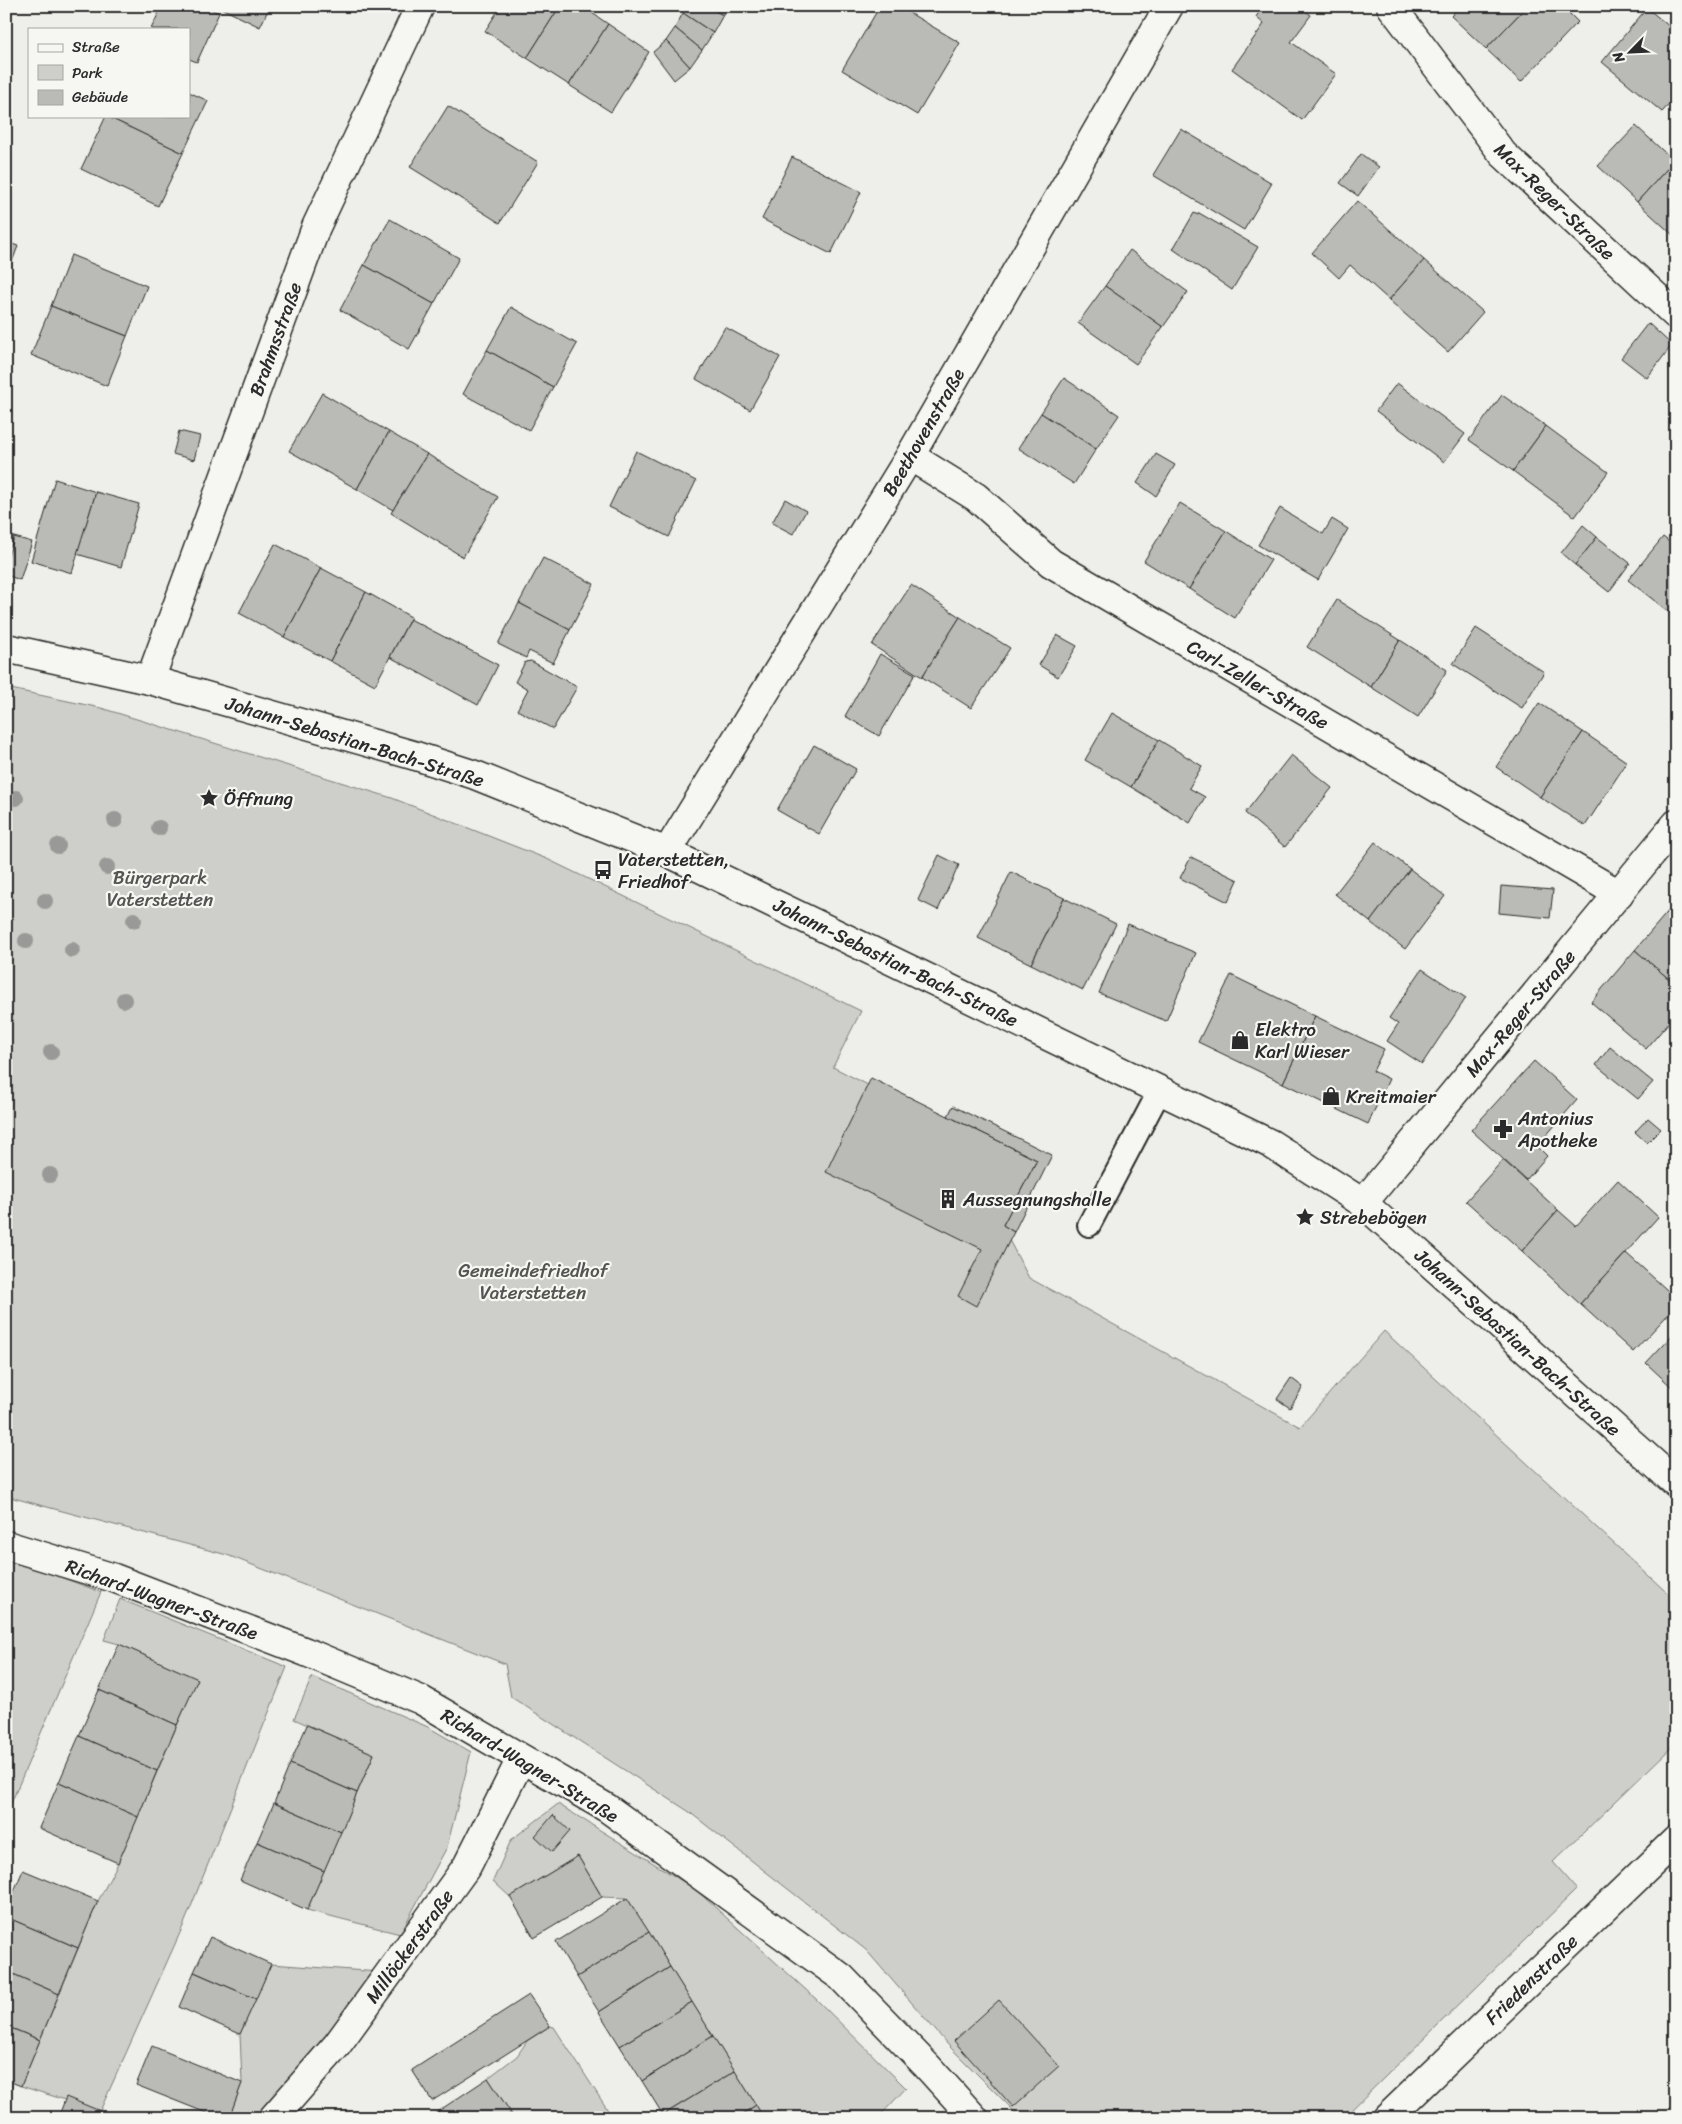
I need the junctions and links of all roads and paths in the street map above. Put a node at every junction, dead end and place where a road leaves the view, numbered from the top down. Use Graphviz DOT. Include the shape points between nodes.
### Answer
graph roads {
  1 [pos="420,6"];
  2 [pos="1169,6"];
  3 [pos="1391,6"];
  4 [pos="1676,315"];
  5 [pos="910,456"];
  6 [pos="6,648"];
  7 [pos="150,680"];
  8 [pos="1676,824"];
  9 [pos="667,852"];
  10 [pos="1619,894"];
  11 [pos="1160,1090"];
  12 [pos="1363,1203"];
  13 [pos="1089,1225"];
  14 [pos="1676,1483"];
  15 [pos="6,1545"];
  16 [pos="521,1759"];
  17 [pos="1676,1840"];
  18 [pos="273,2118"];
  19 [pos="974,2118"];
  20 [pos="1387,2118"];
  1 -- 7 [label="street, Brahmsstraße" via="316,227"];
  2 -- 5 [label="street, Beethovenstraße"];
  3 -- 4 [label="street, Max-Reger-Straße" via="1502,154"];
  5 -- 9 [label="street, Beethovenstraße"];
  5 -- 10 [label="street, Carl-Zeller-Straße" via="976,497 1051,563"];
  6 -- 7 [label="street, Johann-Sebastian-Bach-Straße"];
  7 -- 9 [label="street, Johann-Sebastian-Bach-Straße" via="475,775"];
  8 -- 10 [label="street, Max-Reger-Straße"];
  9 -- 11 [label="street, Johann-Sebastian-Bach-Straße"];
  10 -- 12 [label="street, Max-Reger-Straße"];
  11 -- 12 [label="street, Johann-Sebastian-Bach-Straße" via="1271,1144"];
  11 -- 13 [label="lane"];
  12 -- 14 [label="street, Johann-Sebastian-Bach-Straße"];
  15 -- 16 [label="street, Richard-Wagner-Straße" via="114,1578 421,1700"];
  16 -- 18 [label="street, Millöckerstraße" via="467,1866 337,2045"];
  16 -- 19 [label="street, Richard-Wagner-Straße" via="607,1808 840,1977"];
  17 -- 20 [label="street, Friedenstraße"];
}
